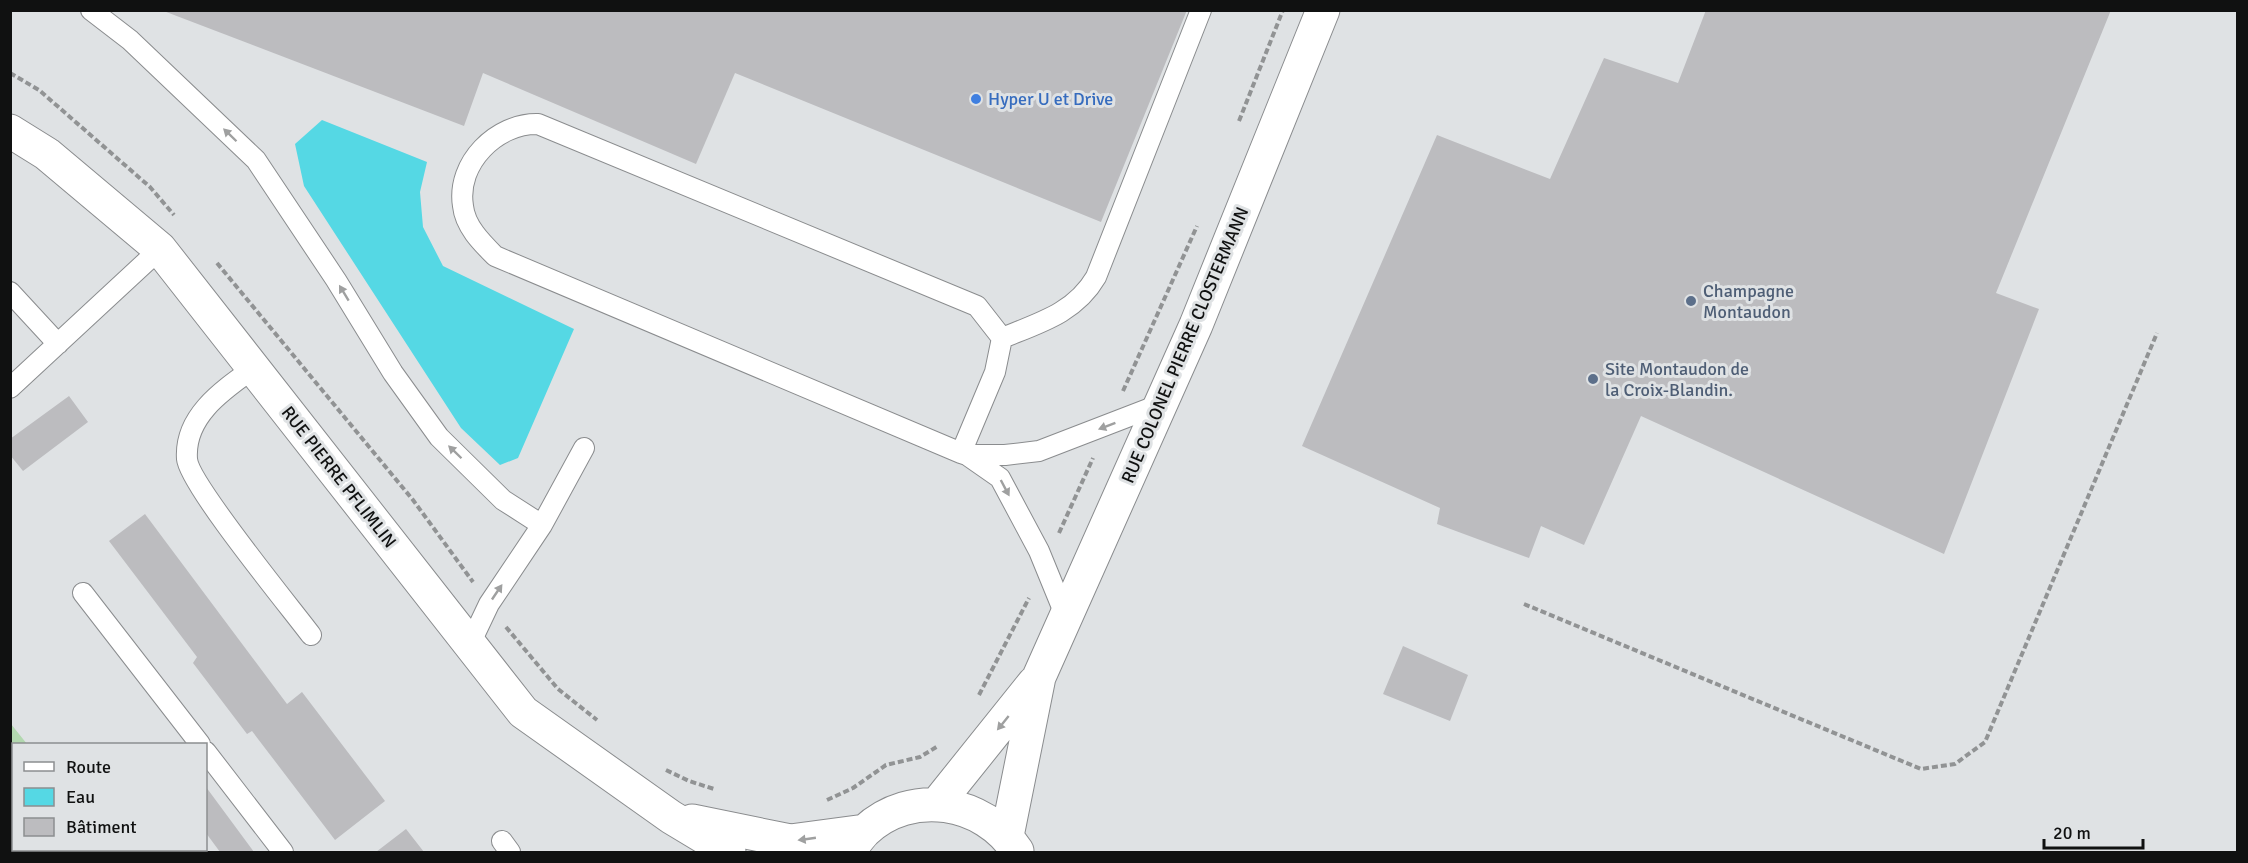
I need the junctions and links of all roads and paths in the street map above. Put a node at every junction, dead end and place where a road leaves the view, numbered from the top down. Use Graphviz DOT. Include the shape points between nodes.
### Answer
graph roads {
  1 [pos="91,10"];
  2 [pos="1201,10"];
  3 [pos="1283,10"];
  4 [pos="1323,10"];
  5 [pos="10,73"];
  6 [pos="10,131"];
  7 [pos="1235,131"];
  8 [pos="1200,218"];
  9 [pos="180,221"];
  10 [pos="160,249"];
  11 [pos="209,254"];
  12 [pos="10,292"];
  13 [pos="2157,333"];
  14 [pos="1002,338"];
  15 [pos="58,344"];
  16 [pos="254,368"];
  17 [pos="10,388"];
  18 [pos="1161,404"];
  19 [pos="1107,426"];
  20 [pos="584,448"];
  21 [pos="964,454"];
  22 [pos="542,525"];
  23 [pos="1045,564"];
  24 [pos="83,593"];
  25 [pos="489,604"];
  26 [pos="1524,604"];
  27 [pos="1066,617"];
  28 [pos="311,635"];
  29 [pos="470,644"];
  30 [pos="1039,677"];
  31 [pos="974,704"];
  32 [pos="602,724"];
  33 [pos="199,743"];
  34 [pos="941,745"];
  35 [pos="207,753"];
  36 [pos="663,768"];
  37 [pos="720,791"];
  38 [pos="822,803"];
  39 [pos="937,804"];
  40 [pos="671,817"];
  41 [pos="856,842"];
  42 [pos="1012,844"];
  43 [pos="283,852"];
  44 [pos="729,852"];
  22 -- 1 [label="lane, one-way" via="503,500 439,437 393,373 256,159 130,40"];
  2 -- 14 [label="lane" via="1096,278 1065,312"];
  3 -- 7 [label="path"];
  4 -- 18 [label="street, RUE COLONEL PIERRE CLOSTERMANN"];
  5 -- 9 [label="path" via="39,90 150,187"];
  6 -- 10 [label="street, RUE PIERRE PFLIMLIN" via="47,154"];
  8 -- 19 [label="path"];
  10 -- 15 [label="lane"];
  10 -- 16 [label="street, RUE PIERRE PFLIMLIN"];
  11 -- 25 [label="path" via="413,500"];
  12 -- 15 [label="lane"];
  13 -- 26 [label="path" via="1985,742 1955,765 1921,769"];
  14 -- 21 [label="lane" via="995,372"];
  14 -- 21 [label="lane" via="976,306 538,124 524,124 497,135 477,154 463,182 462,207 474,234 495,256"];
  15 -- 17 [label="lane"];
  16 -- 28 [label="lane" via="217,394 193,425 187,460 208,500"];
  16 -- 29 [label="street, RUE PIERRE PFLIMLIN"];
  18 -- 19 [label="lane"];
  18 -- 27 [label="street, RUE COLONEL PIERRE CLOSTERMANN"];
  19 -- 21 [label="lane, one-way" via="1040,451"];
  19 -- 23 [label="path"];
  20 -- 22 [label="lane"];
  21 -- 23 [label="lane, one-way" via="1000,478"];
  25 -- 22 [label="lane, one-way"];
  23 -- 27 [label="lane"];
  23 -- 31 [label="path"];
  24 -- 33 [label="lane"];
  25 -- 29 [label="lane"];
  25 -- 32 [label="path" via="558,689"];
  27 -- 30 [label="street, RUE COLONEL PIERRE CLOSTERMANN"];
  29 -- 40 [label="street, RUE PIERRE PFLIMLIN" via="523,712"];
  30 -- 39 [label="street, RUE COLONEL PIERRE CLOSTERMANN, one-way"];
  30 -- 42 [label="street, RUE COLONEL PIERRE CLOSTERMANN"];
  34 -- 38 [label="path" via="920,757 886,765"];
  35 -- 43 [label="lane"];
  36 -- 37 [label="path"];
  39 -- 41 [label="street" via="911,807 886,816"];
  39 -- 42 [label="street" via="963,808 987,819"];
  41 -- 40 [label="street, RUE PIERRE PFLIMLIN, one-way" via="790,841"];
  40 -- 44 [label="street, RUE PIERRE PFLIMLIN"];
}
